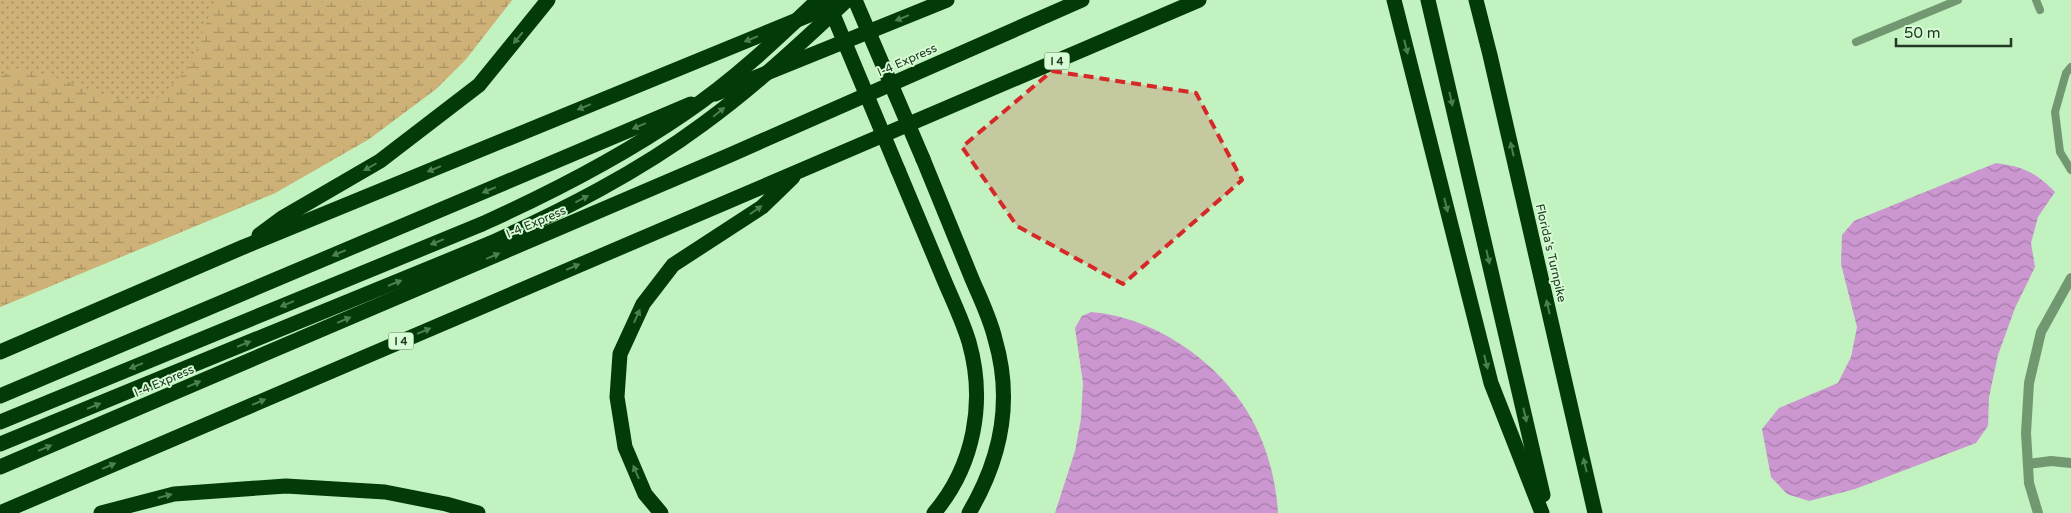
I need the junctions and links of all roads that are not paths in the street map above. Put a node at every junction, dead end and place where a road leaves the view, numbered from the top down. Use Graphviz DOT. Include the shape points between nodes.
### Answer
graph roads {
  1 [pos="548,0"];
  2 [pos="818,0"];
  3 [pos="827,0"];
  4 [pos="846,0"];
  5 [pos="855,0"];
  6 [pos="948,0"];
  7 [pos="1082,0"];
  8 [pos="1199,0"];
  9 [pos="1394,0"];
  10 [pos="1428,0"];
  11 [pos="1476,0"];
  12 [pos="1486,0"];
  13 [pos="1958,0"];
  14 [pos="2036,0"];
  15 [pos="2040,10"];
  16 [pos="1856,42"];
  17 [pos="1490,55"];
  18 [pos="2071,68"];
  19 [pos="802,170"];
  20 [pos="2071,170"];
  21 [pos="242,248"];
  22 [pos="2071,278"];
  23 [pos="0,352"];
  24 [pos="0,396"];
  25 [pos="0,422"];
  26 [pos="0,444"];
  27 [pos="2071,463"];
  28 [pos="2028,464"];
  29 [pos="0,467"];
  30 [pos="0,513"];
  31 [pos="101,513"];
  32 [pos="478,513"];
  33 [pos="661,513"];
  34 [pos="934,513"];
  35 [pos="969,513"];
  36 [pos="1542,513"];
  37 [pos="1547,513"];
  38 [pos="1596,513"];
  39 [pos="2038,513"];
  1 -- 21 [label="highway, one-way" via="479,85 380,161 282,218"];
  2 -- 25 [label="highway, one-way, bridge" via="687,112 584,175 482,224"];
  3 -- 34 [label="highway, bridge" via="969,342 976,375 975,429 954,486"];
  4 -- 21 [label="highway, one-way"];
  26 -- 4 [label="highway, one-way, bridge" via="491,243 592,194 703,124 802,42"];
  5 -- 35 [label="highway, bridge" via="995,337 1004,386 1004,413 999,441 982,491"];
  6 -- 24 [label="highway, one-way" via="769,71"];
  29 -- 7 [label="highway, I-4 Express, one-way" via="721,159"];
  8 -- 19 [label="highway, I 4"];
  9 -- 36 [label="highway, one-way" via="1492,383"];
  10 -- 37 [label="highway, one-way"];
  11 -- 17 [label="highway, Florida's Turnpike"];
  12 -- 17 [label="highway"];
  13 -- 16 [label="lane"];
  14 -- 15 [label="lane"];
  38 -- 17 [label="highway, Florida's Turnpike, one-way"];
  18 -- 20 [label="lane" via="2066,73 2055,112 2060,152"];
  30 -- 19 [label="highway, I 4, one-way"];
  33 -- 19 [label="highway, one-way" via="645,494 625,447 617,397 620,354 643,304 673,264 762,206"];
  21 -- 23 [label="highway"];
  22 -- 28 [label="street" via="2041,332 2029,383"];
  27 -- 28 [label="street"];
  28 -- 39 [label="street" via="2029,483"];
  31 -- 32 [label="highway, one-way" via="174,494 286,486 385,492"];
}
